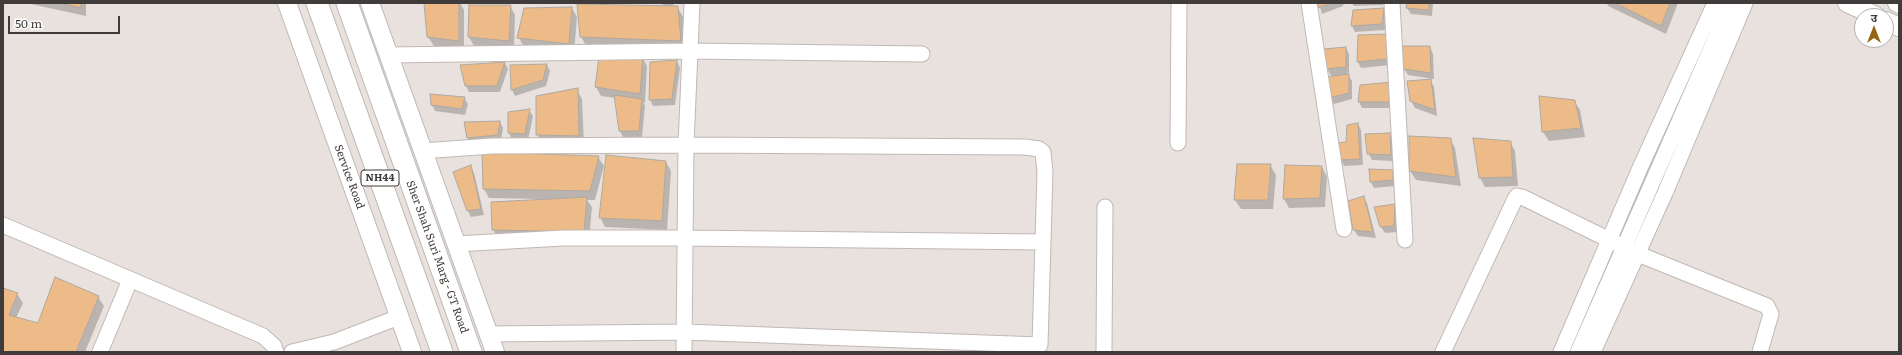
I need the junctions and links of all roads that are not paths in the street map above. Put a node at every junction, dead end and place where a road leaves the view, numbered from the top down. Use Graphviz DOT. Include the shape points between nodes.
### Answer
graph roads {
  1 [pos="287,3"];
  2 [pos="317,3"];
  3 [pos="347,3"];
  4 [pos="370,3"];
  5 [pos="692,3"];
  6 [pos="1179,3"];
  7 [pos="1309,3"];
  8 [pos="1392,3"];
  9 [pos="1715,3"];
  10 [pos="1731,3"];
  11 [pos="1745,3"];
  12 [pos="1847,3"];
  13 [pos="1858,8"];
  14 [pos="690,51"];
  15 [pos="922,54"];
  16 [pos="388,55"];
  17 [pos="1178,143"];
  18 [pos="686,145"];
  19 [pos="422,151"];
  20 [pos="1105,207"];
  21 [pos="3,225"];
  22 [pos="1344,229"];
  23 [pos="684,238"];
  24 [pos="1405,240"];
  25 [pos="1610,240"];
  26 [pos="1043,242"];
  27 [pos="456,244"];
  28 [pos="1623,246"];
  29 [pos="1638,254"];
  30 [pos="130,280"];
  31 [pos="400,318"];
  32 [pos="684,332"];
  33 [pos="488,334"];
  34 [pos="1040,348"];
  35 [pos="100,352"];
  36 [pos="276,352"];
  37 [pos="292,352"];
  38 [pos="412,352"];
  39 [pos="442,352"];
  40 [pos="471,352"];
  41 [pos="495,352"];
  42 [pos="684,352"];
  43 [pos="1104,352"];
  44 [pos="1443,352"];
  45 [pos="1561,352"];
  46 [pos="1578,352"];
  47 [pos="1593,352"];
  48 [pos="1760,352"];
  1 -- 31 [label="main road, Service Road"];
  2 -- 39 [label="highway, NH44"];
  3 -- 40 [label="highway, Sher Shah Suri Marg - GT Road / NH44"];
  4 -- 16 [label="main road"];
  5 -- 14 [label="street"];
  6 -- 17 [label="street"];
  7 -- 22 [label="street"];
  8 -- 24 [label="street"];
  9 -- 25 [label="street"];
  10 -- 28 [label="street"];
  11 -- 29 [label="street"];
  12 -- 13 [label="main road"];
  14 -- 15 [label="street"];
  14 -- 16 [label="street"];
  14 -- 18 [label="street"];
  16 -- 19 [label="main road"];
  18 -- 19 [label="street" via="492,146"];
  18 -- 23 [label="street"];
  18 -- 26 [label="street" via="1039,149 1043,152 1044,159"];
  19 -- 27 [label="main road"];
  20 -- 43 [label="street"];
  21 -- 30 [label="street"];
  23 -- 26 [label="street"];
  23 -- 27 [label="street" via="563,238"];
  23 -- 32 [label="street"];
  25 -- 28 [label="street"];
  25 -- 44 [label="street" via="1522,196 1517,196"];
  25 -- 45 [label="street"];
  26 -- 34 [label="street"];
  27 -- 33 [label="main road"];
  28 -- 29 [label="street"];
  28 -- 46 [label="street"];
  29 -- 47 [label="street"];
  29 -- 48 [label="street" via="1767,306 1771,314"];
  30 -- 35 [label="street"];
  30 -- 36 [label="street" via="263,336 274,346"];
  31 -- 37 [label="street" via="334,342"];
  31 -- 38 [label="main road, Service Road"];
  32 -- 33 [label="street"];
  32 -- 34 [label="street"];
  32 -- 42 [label="street"];
  33 -- 41 [label="main road"];
}
